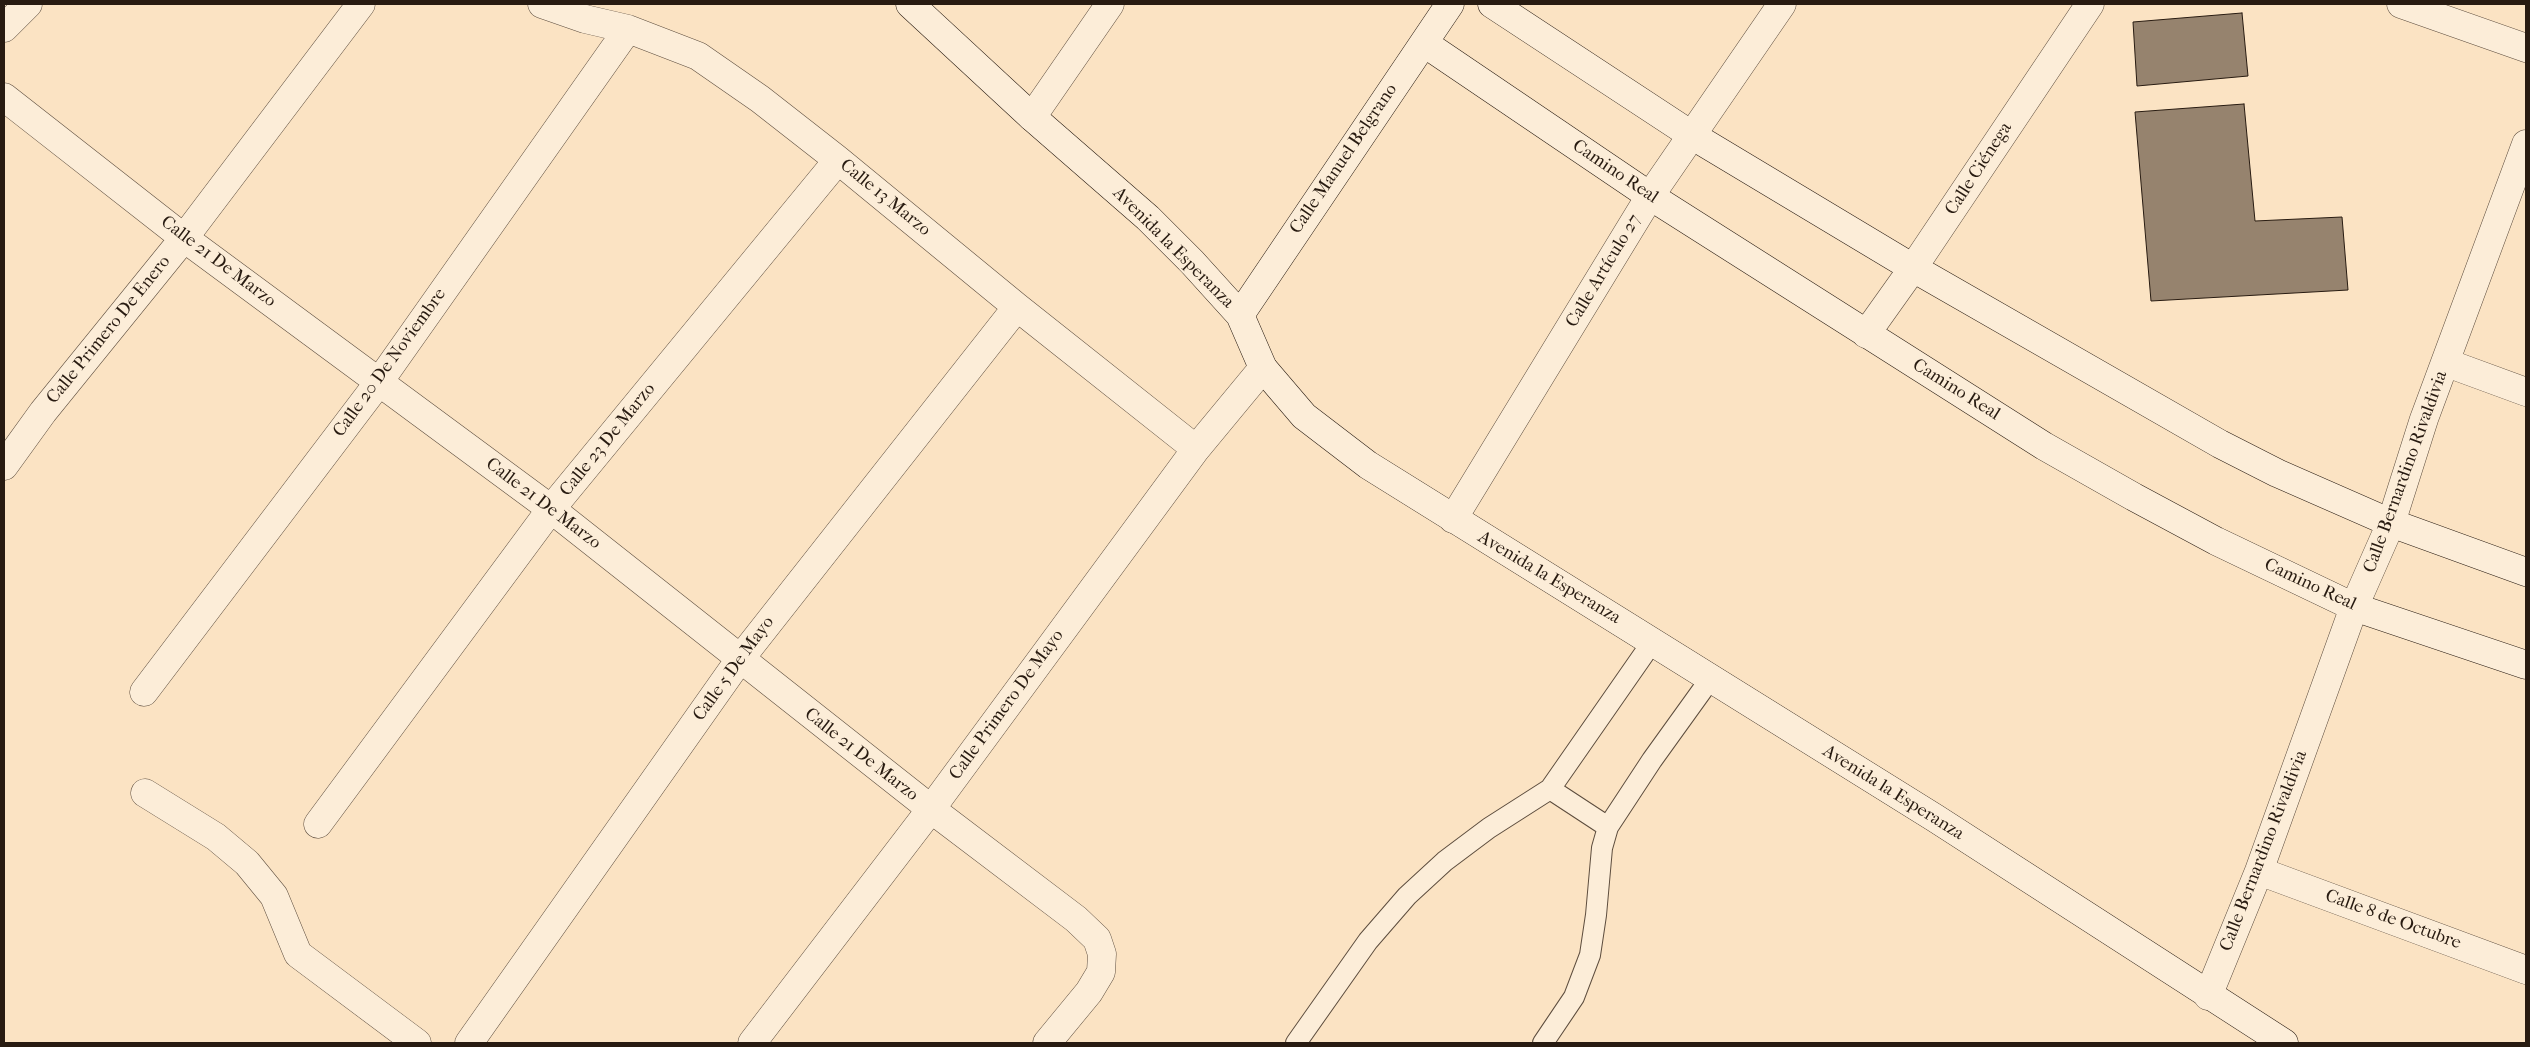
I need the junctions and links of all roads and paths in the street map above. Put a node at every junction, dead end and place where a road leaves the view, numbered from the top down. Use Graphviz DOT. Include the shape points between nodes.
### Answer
graph roads {
  1 [pos="28,4"];
  2 [pos="361,4"];
  3 [pos="542,4"];
  4 [pos="910,4"];
  5 [pos="1110,4"];
  6 [pos="1450,4"];
  7 [pos="1492,4"];
  8 [pos="1782,4"];
  9 [pos="2090,4"];
  10 [pos="2402,4"];
  11 [pos="4,28"];
  12 [pos="628,29"];
  13 [pos="1424,43"];
  14 [pos="2526,48"];
  15 [pos="4,97"];
  16 [pos="1032,116"];
  17 [pos="1693,136"];
  18 [pos="2526,144"];
  19 [pos="838,160"];
  20 [pos="1650,196"];
  21 [pos="184,238"];
  22 [pos="1913,268"];
  23 [pos="1017,307"];
  24 [pos="1240,315"];
  25 [pos="1866,334"];
  26 [pos="2447,362"];
  27 [pos="1263,368"];
  28 [pos="378,382"];
  29 [pos="2526,392"];
  30 [pos="1196,448"];
  31 [pos="4,466"];
  32 [pos="551,509"];
  33 [pos="1452,519"];
  34 [pos="2391,523"];
  35 [pos="2526,572"];
  36 [pos="2354,607"];
  37 [pos="1653,641"];
  38 [pos="740,659"];
  39 [pos="2526,665"];
  40 [pos="1711,678"];
  41 [pos="144,692"];
  42 [pos="1550,789"];
  43 [pos="145,793"];
  44 [pos="931,810"];
  45 [pos="318,824"];
  46 [pos="1608,827"];
  47 [pos="2259,870"];
  48 [pos="2526,970"];
  49 [pos="2208,996"];
  50 [pos="416,1043"];
  51 [pos="469,1043"];
  52 [pos="752,1043"];
  53 [pos="1047,1043"];
  54 [pos="1296,1043"];
  55 [pos="1543,1043"];
  56 [pos="2284,1043"];
  1 -- 11 [label="street"];
  2 -- 21 [label="street, Calle Primero De Enero"];
  3 -- 12 [label="street, Calle 13 Marzo"];
  4 -- 16 [label="street, Avenida la Esperanza"];
  5 -- 16 [label="street"];
  6 -- 13 [label="street, Calle Manuel Belgrano"];
  7 -- 17 [label="street"];
  8 -- 17 [label="street, Calle Artículo 27"];
  9 -- 22 [label="street, Calle Ciénega"];
  10 -- 14 [label="street"];
  12 -- 19 [label="street, Calle 13 Marzo" via="698,56"];
  12 -- 28 [label="street, Calle 20 De Noviembre"];
  13 -- 20 [label="street, Camino Real"];
  13 -- 24 [label="street, Calle Manuel Belgrano"];
  15 -- 21 [label="street, Calle 21 De Marzo"];
  16 -- 24 [label="street, Avenida la Esperanza" via="1148,218"];
  17 -- 20 [label="street, Calle Artículo 27"];
  17 -- 22 [label="street"];
  18 -- 26 [label="street, Calle Bernardino Rivaldivia"];
  19 -- 23 [label="street, Calle 13 Marzo"];
  19 -- 32 [label="street, Calle 23 De Marzo"];
  20 -- 25 [label="street, Camino Real"];
  20 -- 33 [label="street, Calle Artículo 27"];
  21 -- 28 [label="street, Calle 21 De Marzo"];
  21 -- 31 [label="street, Calle Primero De Enero" via="43,412"];
  22 -- 25 [label="street, Calle Ciénega"];
  22 -- 34 [label="street" via="2220,444"];
  23 -- 30 [label="street, Calle 13 Marzo"];
  23 -- 38 [label="street, Calle 5 De Mayo"];
  24 -- 27 [label="street, Avenida la Esperanza"];
  25 -- 36 [label="street, Camino Real" via="2044,446 2134,497 2216,541"];
  26 -- 29 [label="street"];
  26 -- 34 [label="street, Calle Bernardino Rivaldivia" via="2424,419"];
  27 -- 30 [label="street, Calle Primero De Mayo"];
  27 -- 33 [label="street, Avenida la Esperanza" via="1304,416 1368,465"];
  28 -- 32 [label="street, Calle 21 De Marzo"];
  28 -- 41 [label="street, Calle 20 De Noviembre"];
  30 -- 44 [label="street, Calle Primero De Mayo"];
  32 -- 38 [label="street, Calle 21 De Marzo"];
  32 -- 45 [label="street, Calle 23 De Marzo"];
  33 -- 37 [label="street, Avenida la Esperanza"];
  34 -- 35 [label="street"];
  34 -- 36 [label="street, Calle Bernardino Rivaldivia"];
  36 -- 39 [label="street, Camino Real"];
  36 -- 47 [label="street, Calle Bernardino Rivaldivia"];
  37 -- 40 [label="street, Avenida la Esperanza"];
  37 -- 42 [label="lane"];
  38 -- 44 [label="street, Calle 21 De Marzo"];
  38 -- 51 [label="street, Calle 5 De Mayo"];
  40 -- 46 [label="lane"];
  40 -- 49 [label="street, Avenida la Esperanza" via="1935,818"];
  42 -- 46 [label="lane"];
  42 -- 54 [label="lane" via="1489,828 1406,896 1368,941"];
  43 -- 50 [label="street" via="216,837 248,863 274,896 298,954"];
  44 -- 52 [label="street, Calle Primero De Mayo"];
  44 -- 53 [label="street, Calle 21 De Marzo" via="1076,919 1097,939 1102,954 1101,972 1089,992"];
  46 -- 55 [label="lane" via="1602,848 1590,955 1574,996"];
  47 -- 48 [label="street, Calle 8 de Octubre"];
  47 -- 49 [label="street, Calle Bernardino Rivaldivia"];
  49 -- 56 [label="street, Avenida la Esperanza"];
}
